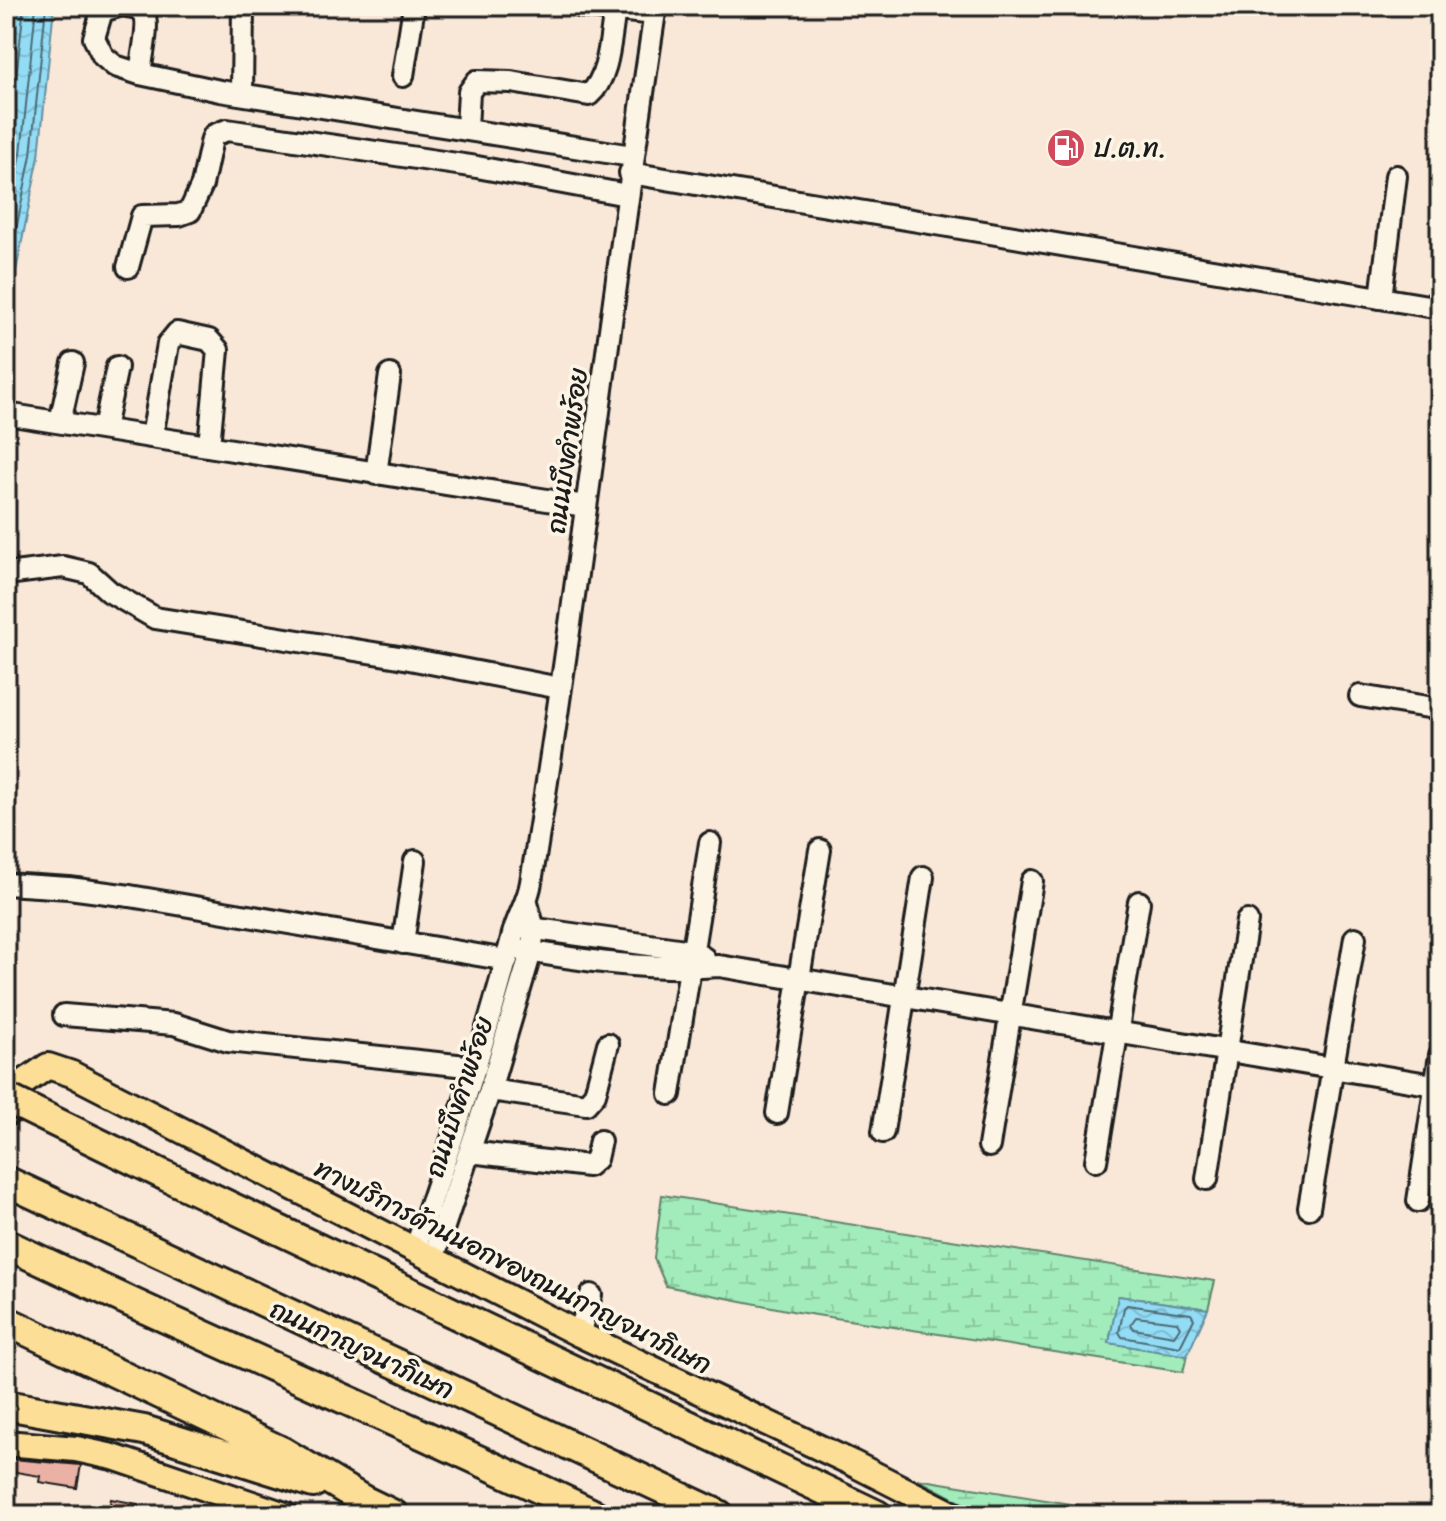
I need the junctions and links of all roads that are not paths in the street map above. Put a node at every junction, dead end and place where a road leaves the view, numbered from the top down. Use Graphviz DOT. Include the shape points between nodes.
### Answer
graph roads {
  1 [pos="119,6"];
  2 [pos="126,6"];
  3 [pos="243,6"];
  4 [pos="414,6"];
  5 [pos="580,6"];
  6 [pos="615,10"];
  7 [pos="655,10"];
  8 [pos="140,74"];
  9 [pos="403,76"];
  10 [pos="242,94"];
  11 [pos="467,128"];
  12 [pos="631,164"];
  13 [pos="1396,176"];
  14 [pos="627,195"];
  15 [pos="128,267"];
  16 [pos="1381,298"];
  17 [pos="1440,308"];
  18 [pos="73,363"];
  19 [pos="117,367"];
  20 [pos="390,375"];
  21 [pos="6,414"];
  22 [pos="60,422"];
  23 [pos="104,429"];
  24 [pos="152,437"];
  25 [pos="209,446"];
  26 [pos="376,474"];
  27 [pos="585,506"];
  28 [pos="6,574"];
  29 [pos="560,688"];
  30 [pos="1360,696"];
  31 [pos="1440,709"];
  32 [pos="710,843"];
  33 [pos="820,850"];
  34 [pos="415,861"];
  35 [pos="923,877"];
  36 [pos="1032,881"];
  37 [pos="6,884"];
  38 [pos="1139,902"];
  39 [pos="1247,921"];
  40 [pos="525,927"];
  41 [pos="1355,938"];
  42 [pos="603,939"];
  43 [pos="403,943"];
  44 [pos="531,952"];
  45 [pos="508,954"];
  46 [pos="690,960"];
  47 [pos="601,962"];
  48 [pos="798,981"];
  49 [pos="905,998"];
  50 [pos="64,1015"];
  51 [pos="1011,1015"];
  52 [pos="1116,1033"];
  53 [pos="608,1044"];
  54 [pos="1226,1051"];
  55 [pos="1440,1055"];
  56 [pos="476,1067"];
  57 [pos="1334,1069"];
  58 [pos="1439,1086"];
  59 [pos="490,1090"];
  60 [pos="670,1094"];
  61 [pos="10,1103"];
  62 [pos="777,1113"];
  63 [pos="883,1132"];
  64 [pos="600,1141"];
  65 [pos="989,1146"];
  66 [pos="470,1152"];
  67 [pos="1096,1161"];
  68 [pos="1207,1179"];
  69 [pos="6,1181"];
  70 [pos="1418,1201"];
  71 [pos="1309,1208"];
  72 [pos="6,1244"];
  73 [pos="424,1255"];
  74 [pos="591,1295"];
  75 [pos="6,1321"];
  76 [pos="579,1334"];
  77 [pos="6,1405"];
  78 [pos="6,1443"];
  79 [pos="363,1500"];
  80 [pos="285,1515"];
  81 [pos="394,1515"];
  82 [pos="595,1515"];
  83 [pos="719,1515"];
  84 [pos="877,1515"];
  85 [pos="954,1515"];
  1 -- 8 [label="street" via="102,11 94,38 115,66"];
  2 -- 8 [label="street" via="137,7 146,21"];
  3 -- 10 [label="street"];
  4 -- 9 [label="street"];
  5 -- 6 [label="street"];
  6 -- 7 [label="street"];
  6 -- 11 [label="street" via="604,70 593,92 477,81 469,92"];
  7 -- 12 [label="street, ถนนบึงคำพร้อย"];
  8 -- 10 [label="street"];
  10 -- 11 [label="street"];
  11 -- 12 [label="street"];
  12 -- 14 [label="street, ถนนบึงคำพร้อย"];
  12 -- 16 [label="street"];
  13 -- 16 [label="street"];
  14 -- 15 [label="street" via="227,130 212,139 190,211 142,216"];
  14 -- 27 [label="street, ถนนบึงคำพร้อย"];
  16 -- 17 [label="street"];
  18 -- 22 [label="street"];
  19 -- 23 [label="street"];
  20 -- 26 [label="street"];
  21 -- 22 [label="street"];
  22 -- 23 [label="street"];
  23 -- 24 [label="street"];
  24 -- 25 [label="street"];
  24 -- 25 [label="street" via="168,344 177,333 209,340 218,350"];
  25 -- 26 [label="street"];
  26 -- 27 [label="street"];
  27 -- 29 [label="street, ถนนบึงคำพร้อย"];
  28 -- 29 [label="street" via="63,567 89,573 155,618"];
  29 -- 40 [label="street, ถนนบึงคำพร้อย"];
  30 -- 31 [label="street"];
  32 -- 46 [label="street"];
  33 -- 48 [label="street"];
  34 -- 43 [label="street"];
  35 -- 49 [label="street"];
  36 -- 51 [label="street"];
  37 -- 43 [label="street" via="130,896"];
  38 -- 52 [label="street"];
  39 -- 54 [label="street"];
  40 -- 42 [label="street"];
  40 -- 44 [label="street, ถนนบึงคำพร้อย"];
  40 -- 45 [label="street, ถนนบึงคำพร้อย"];
  41 -- 57 [label="street"];
  42 -- 46 [label="street"];
  42 -- 47 [label="street"];
  43 -- 45 [label="street"];
  44 -- 45 [label="street"];
  44 -- 47 [label="street"];
  44 -- 59 [label="street, ถนนบึงคำพร้อย"];
  45 -- 56 [label="street, ถนนบึงคำพร้อย"];
  46 -- 47 [label="street"];
  46 -- 48 [label="street"];
  46 -- 60 [label="street"];
  48 -- 49 [label="street"];
  48 -- 62 [label="street"];
  49 -- 51 [label="street"];
  49 -- 63 [label="street"];
  50 -- 56 [label="street" via="174,1024 228,1041"];
  51 -- 52 [label="street"];
  51 -- 65 [label="street"];
  52 -- 54 [label="street"];
  52 -- 67 [label="street"];
  53 -- 59 [label="street" via="595,1094 586,1104"];
  54 -- 57 [label="street"];
  54 -- 68 [label="street"];
  55 -- 58 [label="street"];
  56 -- 73 [label="street, ถนนบึงคำพร้อย"];
  57 -- 58 [label="street"];
  57 -- 71 [label="street"];
  58 -- 70 [label="street"];
  59 -- 66 [label="street, ถนนบึงคำพร้อย"];
  61 -- 73 [label="main road, ทางบริการด้านนอกของถนนกาญจนาภิเษก" via="23,1083 48,1066 72,1074"];
  61 -- 84 [label="highway, bridge"];
  64 -- 66 [label="street" via="596,1159 586,1166"];
  66 -- 73 [label="street, ถนนบึงคำพร้อย"];
  69 -- 83 [label="highway, ถนนกาญจนาภิเษก"];
  72 -- 82 [label="highway, ถนนกาญจนาภิเษก"];
  73 -- 76 [label="main road, ทางบริการด้านนอกของถนนกาญจนาภิเษก"];
  74 -- 76 [label="street"];
  75 -- 79 [label="highway" via="283,1452"];
  76 -- 85 [label="main road, ทางบริการด้านนอกของถนนกาญจนาภิเษก"];
  77 -- 79 [label="highway" via="172,1437"];
  78 -- 80 [label="main road" via="113,1457"];
  79 -- 81 [label="highway"];
}
